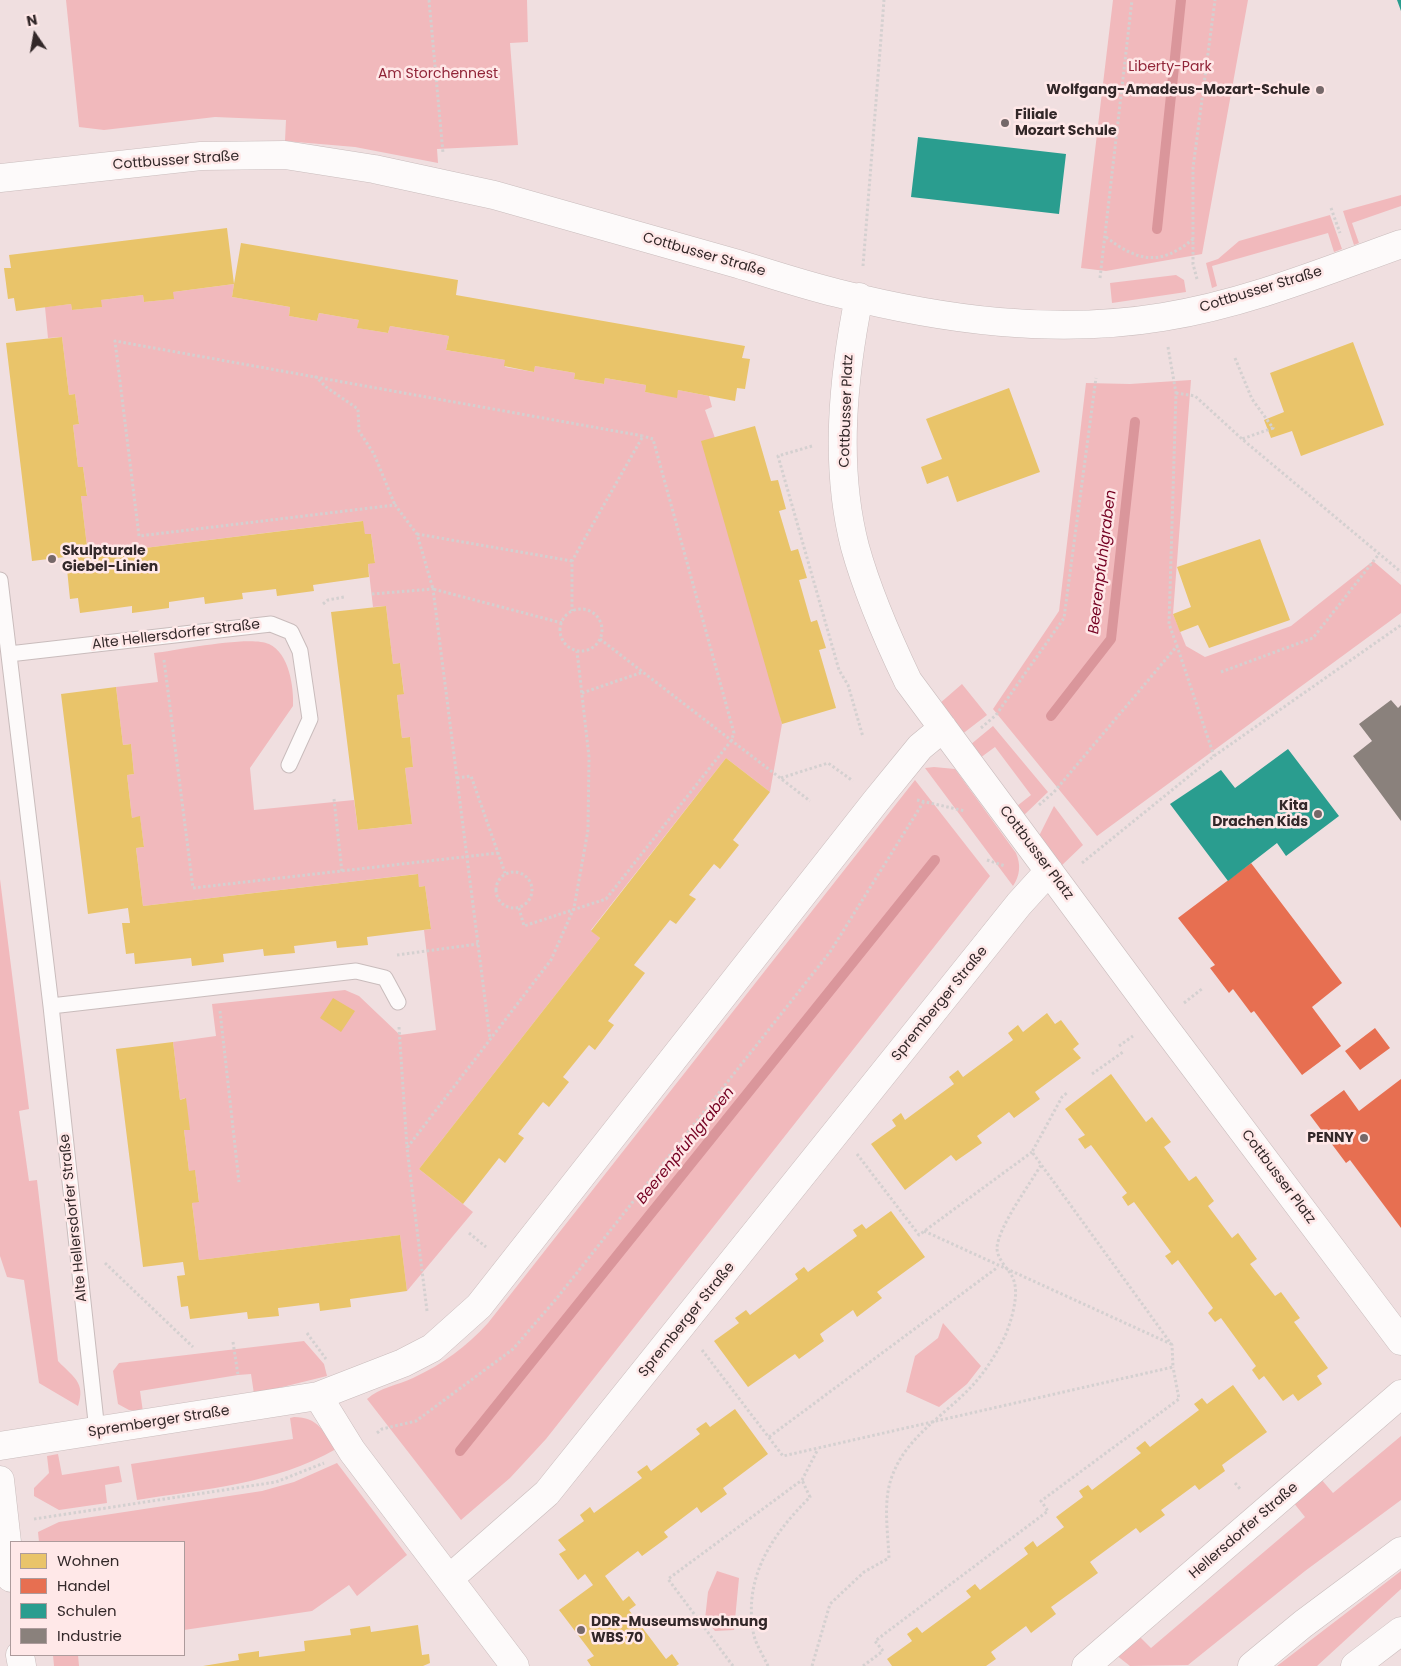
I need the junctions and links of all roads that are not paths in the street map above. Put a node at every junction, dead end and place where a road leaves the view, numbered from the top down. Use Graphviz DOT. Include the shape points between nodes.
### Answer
graph roads {
  1 [pos="0,178"];
  2 [pos="1399,252"];
  3 [pos="859,297"];
  4 [pos="0,580"];
  5 [pos="9,654"];
  6 [pos="950,738"];
  7 [pos="289,765"];
  8 [pos="1049,871"];
  9 [pos="398,1002"];
  10 [pos="51,1006"];
  11 [pos="1401,1341"];
  12 [pos="1401,1394"];
  13 [pos="318,1396"];
  14 [pos="97,1430"];
  15 [pos="0,1446"];
  16 [pos="0,1480"];
  17 [pos="1401,1551"];
  18 [pos="10,1569"];
  19 [pos="450,1578"];
  20 [pos="1401,1631"];
  21 [pos="515,1666"];
  22 [pos="1086,1666"];
  23 [pos="1252,1666"];
  24 [pos="1355,1666"];
  1 -- 3 [label="street, Cottbusser Straße" via="201,156 285,155 374,169 494,195 838,294"];
  2 -- 3 [label="street, Cottbusser Straße" via="1205,309 1163,317 1079,325 1004,324 914,310"];
  3 -- 6 [label="street, Cottbusser Platz" via="848,354 844,438 845,482 855,544 868,591 908,681"];
  4 -- 5 [label="lane, Alte Hellersdorfer Straße"];
  5 -- 7 [label="lane, Alte Hellersdorfer Straße" via="270,624 291,632 300,651 310,719"];
  5 -- 10 [label="lane, Alte Hellersdorfer Straße"];
  6 -- 8 [label="street, Cottbusser Platz"];
  6 -- 13 [label="street, Spremberger Straße" via="920,747 479,1306 432,1348 403,1363"];
  8 -- 11 [label="street, Cottbusser Platz"];
  8 -- 19 [label="street, Spremberger Straße" via="1019,904 547,1493"];
  9 -- 10 [label="lane" via="385,978 356,972"];
  10 -- 14 [label="lane, Alte Hellersdorfer Straße"];
  12 -- 22 [label="street, Hellersdorfer Straße"];
  13 -- 14 [label="street, Spremberger Straße"];
  13 -- 19 [label="street" via="352,1450"];
  14 -- 15 [label="street, Spremberger Straße"];
  16 -- 18 [label="street"];
  17 -- 23 [label="street"];
  19 -- 21 [label="street"];
  20 -- 24 [label="street"];
}
